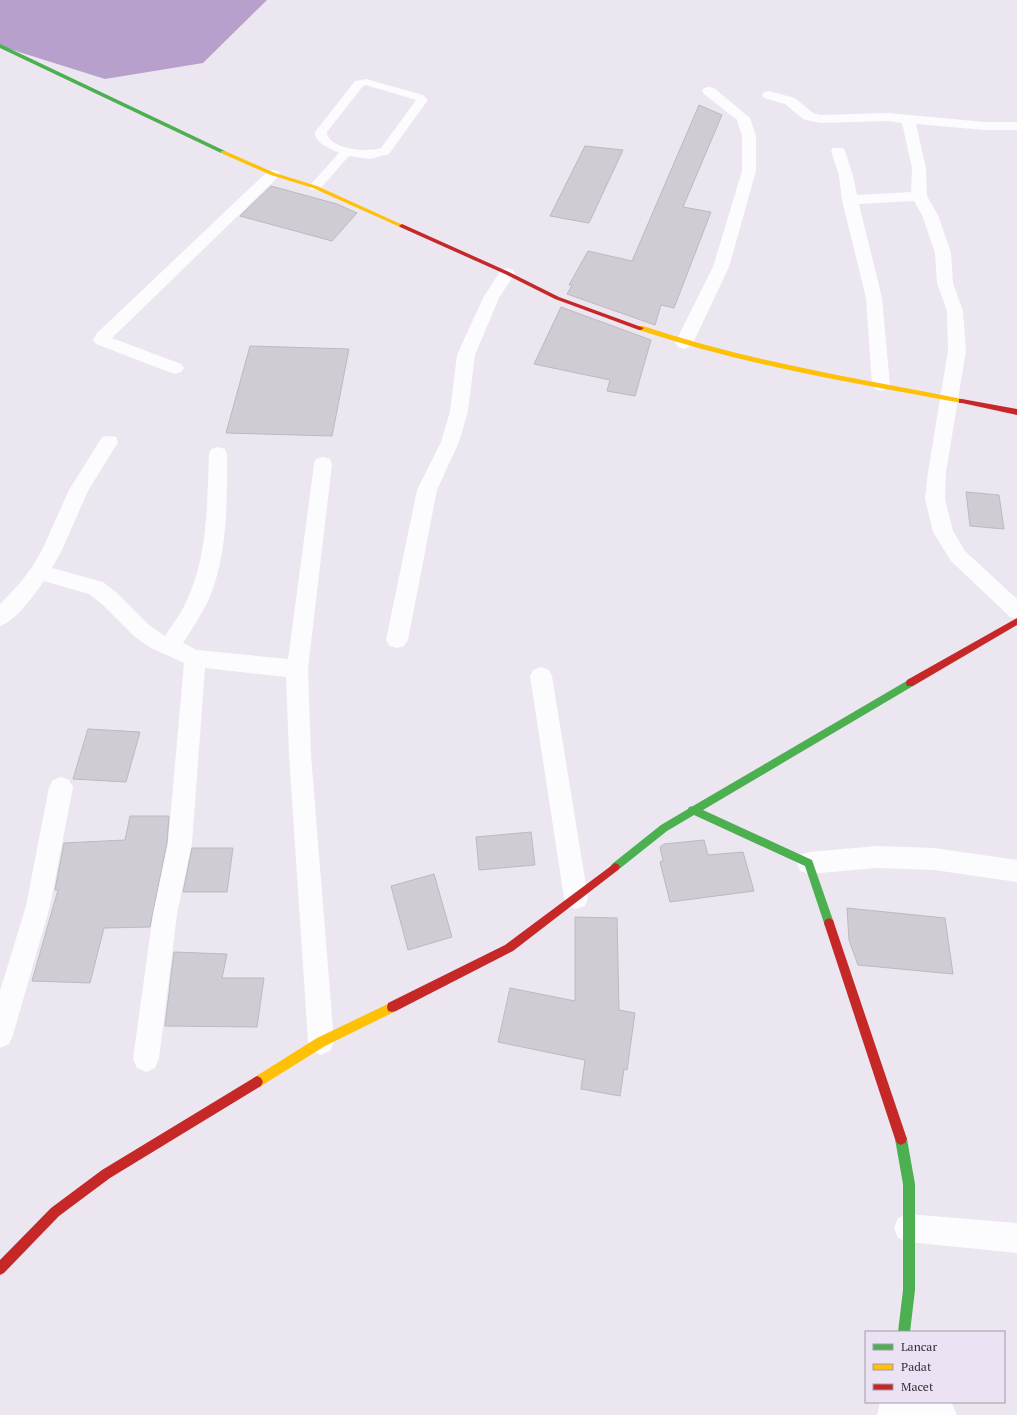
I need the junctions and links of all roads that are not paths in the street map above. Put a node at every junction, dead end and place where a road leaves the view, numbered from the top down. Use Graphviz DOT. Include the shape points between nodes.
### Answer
graph roads {
  1 [pos="0,46"];
  2 [pos="709,91"];
  3 [pos="769,95"];
  4 [pos="908,118"];
  5 [pos="1017,126"];
  6 [pos="346,152"];
  7 [pos="838,152"];
  8 [pos="273,174"];
  9 [pos="316,187"];
  10 [pos="919,196"];
  11 [pos="850,200"];
  12 [pos="507,273"];
  13 [pos="684,343"];
  14 [pos="175,368"];
  15 [pos="881,385"];
  16 [pos="949,398"];
  17 [pos="1017,412"];
  18 [pos="109,442"];
  19 [pos="218,454"];
  20 [pos="323,464"];
  21 [pos="39,572"];
  22 [pos="1017,611"];
  23 [pos="0,618"];
  24 [pos="1017,621"];
  25 [pos="397,640"];
  26 [pos="170,647"];
  27 [pos="195,658"];
  28 [pos="297,669"];
  29 [pos="541,676"];
  30 [pos="61,787"];
  31 [pos="692,810"];
  32 [pos="809,863"];
  33 [pos="1017,871"];
  34 [pos="576,898"];
  35 [pos="0,1033"];
  36 [pos="322,1042"];
  37 [pos="146,1059"];
  38 [pos="908,1228"];
  39 [pos="1017,1238"];
  40 [pos="0,1269"];
  41 [pos="904,1331"];
  42 [pos="896,1403"];
  43 [pos="920,1403"];
  44 [pos="893,1415"];
  45 [pos="941,1415"];
  1 -- 8 [label="street"];
  2 -- 13 [label="street" via="743,118 748,136 749,171 721,267"];
  3 -- 4 [label="street" via="790,101 814,118"];
  4 -- 5 [label="street" via="984,126"];
  4 -- 10 [label="street" via="919,168"];
  6 -- 6 [label="lane" via="326,142 321,132 359,83 366,82 422,100 385,151 361,156"];
  6 -- 9 [label="lane"];
  7 -- 11 [label="street"];
  8 -- 9 [label="street"];
  8 -- 14 [label="street" via="103,337 102,340 105,342"];
  9 -- 12 [label="street"];
  10 -- 11 [label="street"];
  10 -- 16 [label="street" via="930,215 942,253 945,283 955,311 957,351"];
  11 -- 15 [label="street" via="874,298"];
  12 -- 13 [label="street" via="557,298"];
  12 -- 25 [label="street" via="491,298 466,355 459,411 450,442 427,490"];
  13 -- 15 [label="street" via="721,353"];
  15 -- 16 [label="street"];
  16 -- 17 [label="street"];
  16 -- 22 [label="street" via="936,472 935,499 944,532 958,556"];
  18 -- 21 [label="street" via="79,490 51,552"];
  19 -- 26 [label="street" via="218,501 207,573 198,598"];
  20 -- 28 [label="street"];
  21 -- 23 [label="street" via="27,590"];
  21 -- 26 [label="street" via="96,588 142,631"];
  24 -- 31 [label="street"];
  26 -- 27 [label="street"];
  27 -- 28 [label="street"];
  27 -- 37 [label="street" via="180,843 165,914"];
  28 -- 36 [label="street" via="300,756"];
  29 -- 34 [label="street"];
  30 -- 35 [label="street" via="38,906"];
  31 -- 32 [label="street"];
  31 -- 34 [label="street" via="664,828"];
  32 -- 33 [label="street" via="877,857 934,859"];
  32 -- 38 [label="street" via="899,1130 908,1184"];
  34 -- 36 [label="street" via="509,948"];
  36 -- 40 [label="street" via="106,1174 55,1212"];
  38 -- 39 [label="street"];
  38 -- 41 [label="street" via="909,1290"];
  42 -- 44 [label="street"];
  43 -- 45 [label="street"];
}
